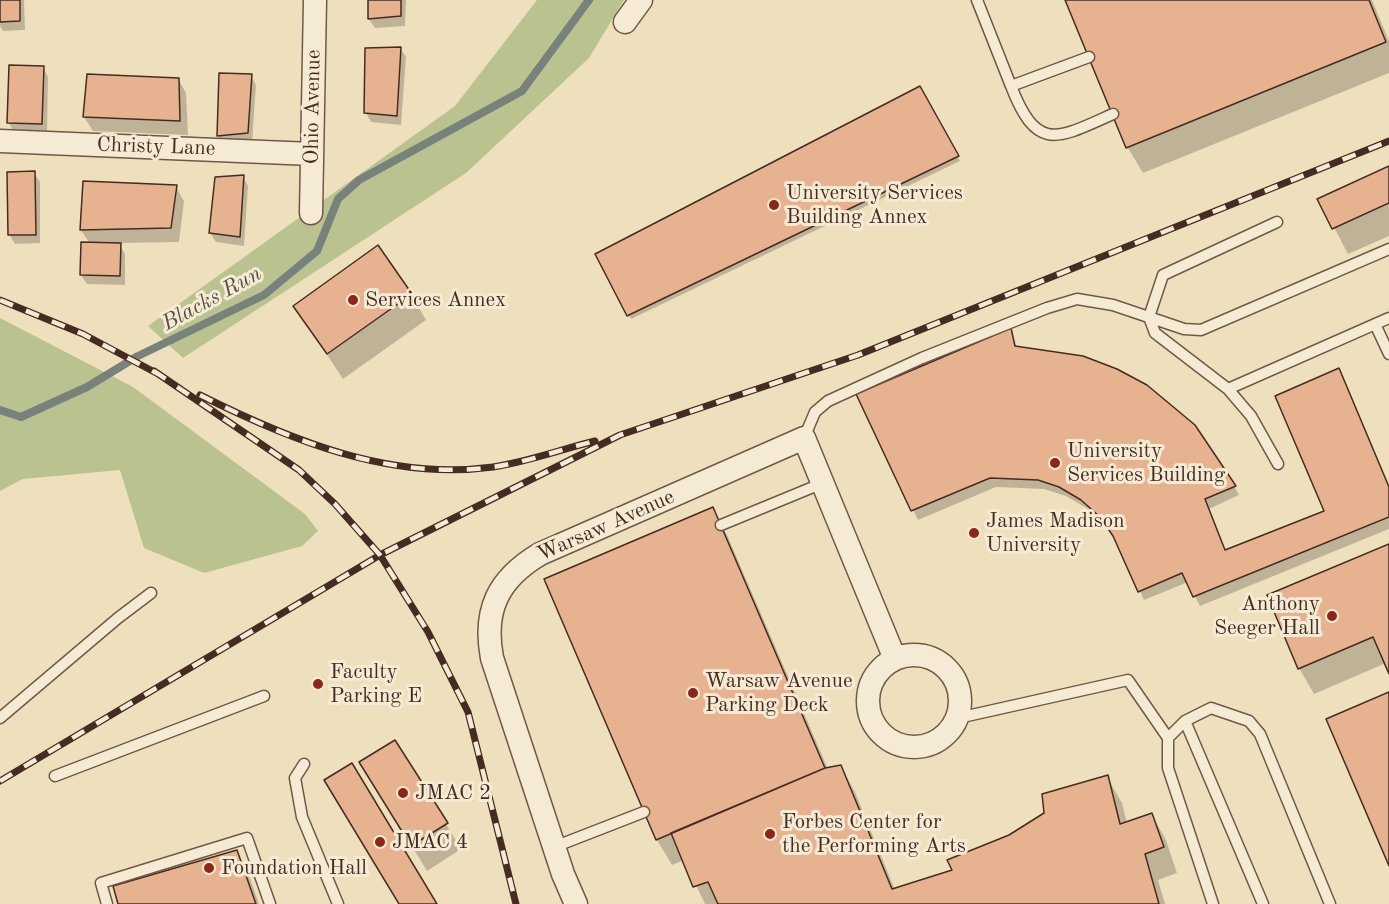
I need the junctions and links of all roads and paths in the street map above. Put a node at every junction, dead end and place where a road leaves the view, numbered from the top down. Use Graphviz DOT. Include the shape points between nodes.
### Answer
graph roads {
  1 [pos="315,0"];
  2 [pos="642,0"];
  3 [pos="977,0"];
  4 [pos="625,22"];
  5 [pos="1089,57"];
  6 [pos="1011,87"];
  7 [pos="1113,114"];
  8 [pos="0,141"];
  9 [pos="312,154"];
  10 [pos="311,213"];
  11 [pos="1277,222"];
  12 [pos="1389,249"];
  13 [pos="1149,317"];
  14 [pos="1389,318"];
  15 [pos="1375,324"];
  16 [pos="1389,354"];
  17 [pos="1228,389"];
  18 [pos="804,438"];
  19 [pos="1278,464"];
  20 [pos="823,483"];
  21 [pos="721,525"];
  22 [pos="151,593"];
  23 [pos="895,659"];
  24 [pos="264,696"];
  25 [pos="0,718"];
  26 [pos="958,718"];
  27 [pos="1185,721"];
  28 [pos="1168,738"];
  29 [pos="304,764"];
  30 [pos="55,776"];
  31 [pos="644,812"];
  32 [pos="554,847"];
  33 [pos="107,904"];
  34 [pos="270,904"];
  35 [pos="338,904"];
  36 [pos="576,904"];
  37 [pos="1213,904"];
  38 [pos="1263,904"];
  39 [pos="1330,904"];
  1 -- 9 [label="street, Ohio Avenue"];
  2 -- 4 [label="street"];
  3 -- 6 [label="lane"];
  5 -- 6 [label="lane"];
  6 -- 7 [label="lane" via="1022,116 1045,134 1062,136"];
  8 -- 9 [label="street, Christy Lane"];
  9 -- 10 [label="street, Ohio Avenue"];
  11 -- 13 [label="lane" via="1163,275"];
  12 -- 13 [label="lane" via="1201,330 1184,329"];
  13 -- 17 [label="lane" via="1155,333"];
  13 -- 18 [label="lane" via="1077,299 1047,308 828,401 815,412"];
  14 -- 15 [label="lane"];
  15 -- 16 [label="lane"];
  15 -- 17 [label="lane"];
  17 -- 19 [label="lane" via="1251,416"];
  18 -- 20 [label="street"];
  18 -- 32 [label="street, Warsaw Avenue" via="540,554 522,564 499,594 490,613 492,658"];
  20 -- 21 [label="lane"];
  20 -- 23 [label="street"];
  22 -- 25 [label="lane"];
  23 -- 26 [label="street" via="912,654 928,656 950,671 960,690"];
  23 -- 26 [label="street" via="881,668 869,692 868,708 879,731 907,747 927,746 947,735"];
  24 -- 30 [label="lane"];
  26 -- 28 [label="lane" via="1128,680"];
  27 -- 28 [label="lane"];
  27 -- 38 [label="lane"];
  27 -- 39 [label="lane" via="1211,708 1249,721 1260,734"];
  28 -- 37 [label="lane" via="1168,768"];
  29 -- 35 [label="lane" via="295,778 302,818"];
  31 -- 32 [label="lane"];
  32 -- 36 [label="street, Warsaw Avenue"];
  33 -- 34 [label="lane" via="101,883 247,838"];
}
